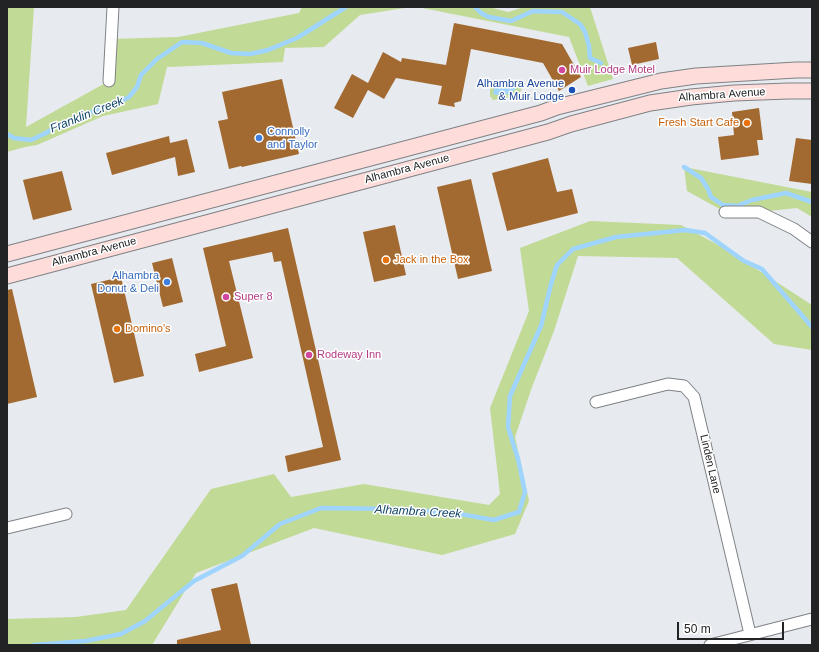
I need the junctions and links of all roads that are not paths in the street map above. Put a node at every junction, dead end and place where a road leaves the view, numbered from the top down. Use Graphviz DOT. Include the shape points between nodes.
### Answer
graph roads {
  1 [pos="113,7"];
  2 [pos="812,70"];
  3 [pos="109,81"];
  4 [pos="812,91"];
  5 [pos="725,212"];
  6 [pos="812,242"];
  7 [pos="7,254"];
  8 [pos="7,276"];
  9 [pos="596,402"];
  10 [pos="66,514"];
  11 [pos="7,528"];
  12 [pos="812,618"];
  13 [pos="750,634"];
  14 [pos="710,645"];
  1 -- 3 [label="street"];
  2 -- 7 [label="main road, Alhambra Avenue" via="696,76 661,81"];
  4 -- 8 [label="main road, Alhambra Avenue" via="734,93 650,102 527,138"];
  5 -- 6 [label="street" via="759,212 794,228"];
  9 -- 13 [label="street, Linden Lane" via="668,384 684,386 694,397"];
  10 -- 11 [label="street"];
  12 -- 13 [label="street"];
  13 -- 14 [label="street"];
}
